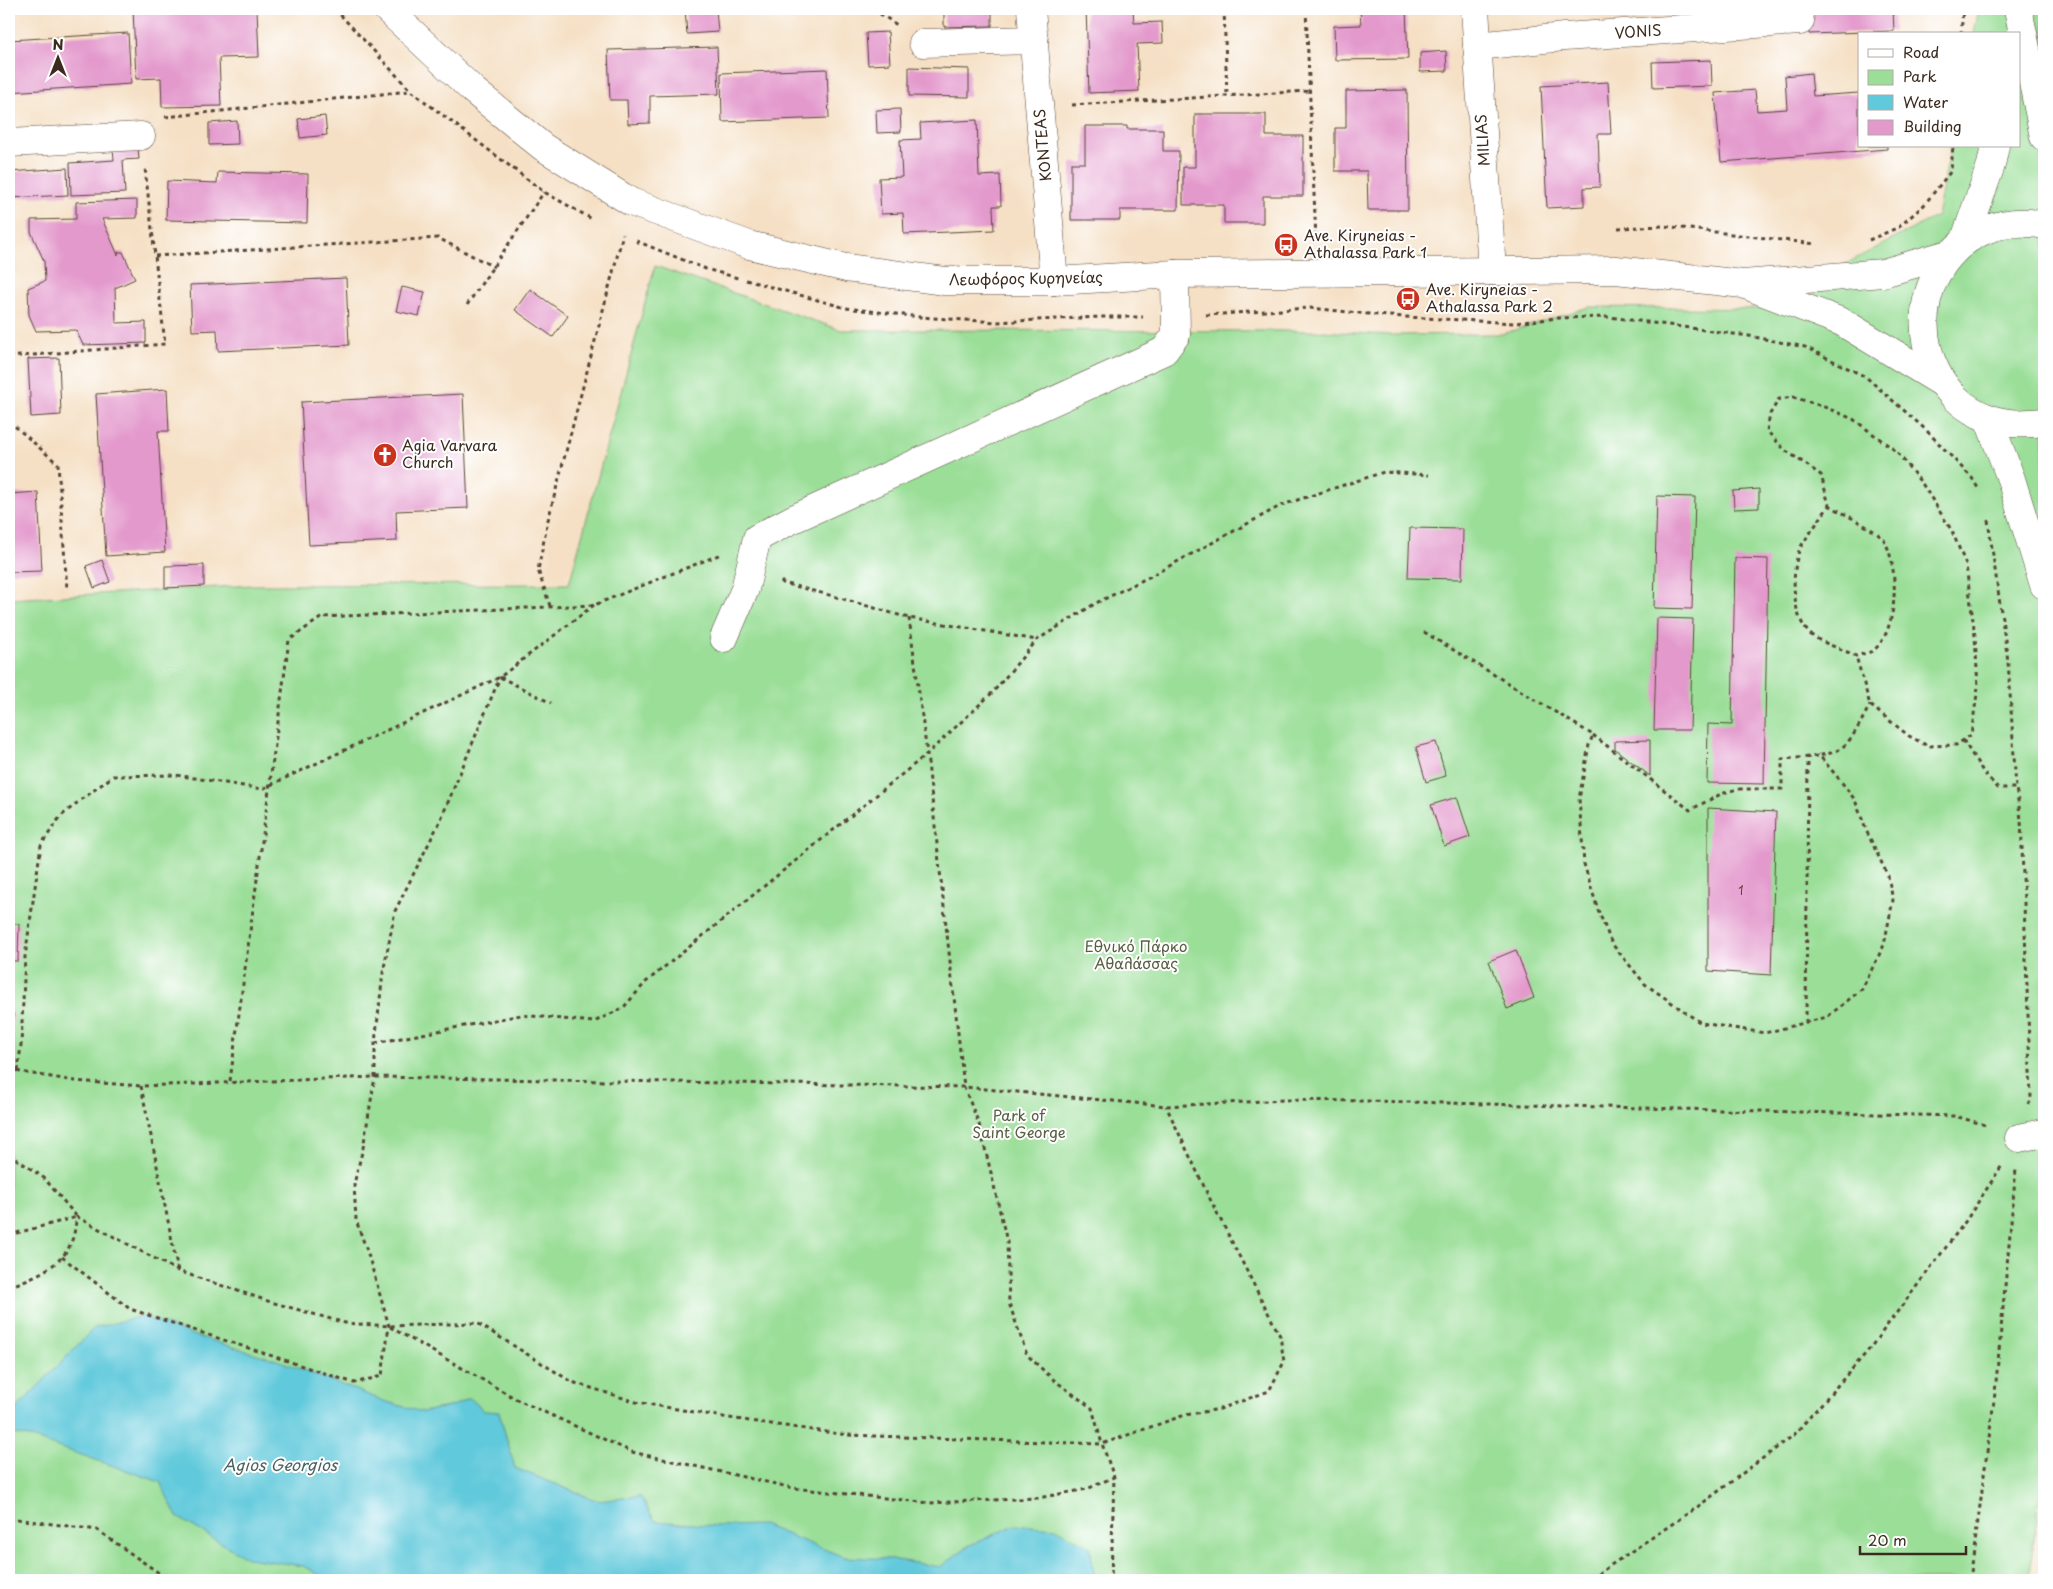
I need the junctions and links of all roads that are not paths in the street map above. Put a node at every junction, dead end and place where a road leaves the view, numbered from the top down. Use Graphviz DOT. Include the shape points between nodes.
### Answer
graph roads {
  1 [pos="387,9"];
  2 [pos="1031,9"];
  3 [pos="1475,9"];
  4 [pos="1800,21"];
  5 [pos="2014,32"];
  6 [pos="1034,40"];
  7 [pos="923,43"];
  8 [pos="1477,46"];
  9 [pos="141,136"];
  10 [pos="2044,137"];
  11 [pos="9,143"];
  12 [pos="1995,148"];
  13 [pos="2044,225"];
  14 [pos="1958,247"];
  15 [pos="1492,271"];
  16 [pos="1175,274"];
  17 [pos="1054,281"];
  18 [pos="1743,284"];
  19 [pos="1941,382"];
  20 [pos="1988,418"];
  21 [pos="2044,422"];
  22 [pos="2044,585"];
  23 [pos="724,638"];
  1 -- 17 [label="main road, Λεωφόρος Κυρηνείας" via="474,92 543,147 631,202 750,245 846,268 946,281"];
  2 -- 6 [label="main road, KONTEAS"];
  3 -- 8 [label="main road, MILIAS"];
  4 -- 8 [label="main road, VONIS"];
  5 -- 10 [label="main road" via="2018,9"];
  6 -- 7 [label="main road"];
  6 -- 17 [label="main road, KONTEAS"];
  8 -- 15 [label="main road, MILIAS"];
  9 -- 11 [label="main road"];
  12 -- 14 [label="main road" via="1991,165"];
  13 -- 14 [label="main road" via="2016,222 1998,226 1980,232"];
  14 -- 18 [label="main road, Λεωφόρος Κυρηνείας" via="1883,272"];
  14 -- 19 [label="main road" via="1935,275 1925,301 1923,330 1928,356"];
  15 -- 16 [label="main road, Λεωφόρος Κυρηνείας"];
  15 -- 18 [label="main road, Λεωφόρος Κυρηνείας" via="1616,270"];
  16 -- 17 [label="main road, Λεωφόρος Κυρηνείας"];
  16 -- 23 [label="main road" via="1176,335 1164,351 757,538 745,589"];
  18 -- 19 [label="main road, Λεωφόρος Κυρηνείας" via="1842,322"];
  19 -- 20 [label="main road" via="1954,397"];
  20 -- 21 [label="main road" via="2016,424"];
  20 -- 22 [label="main road"];
}
